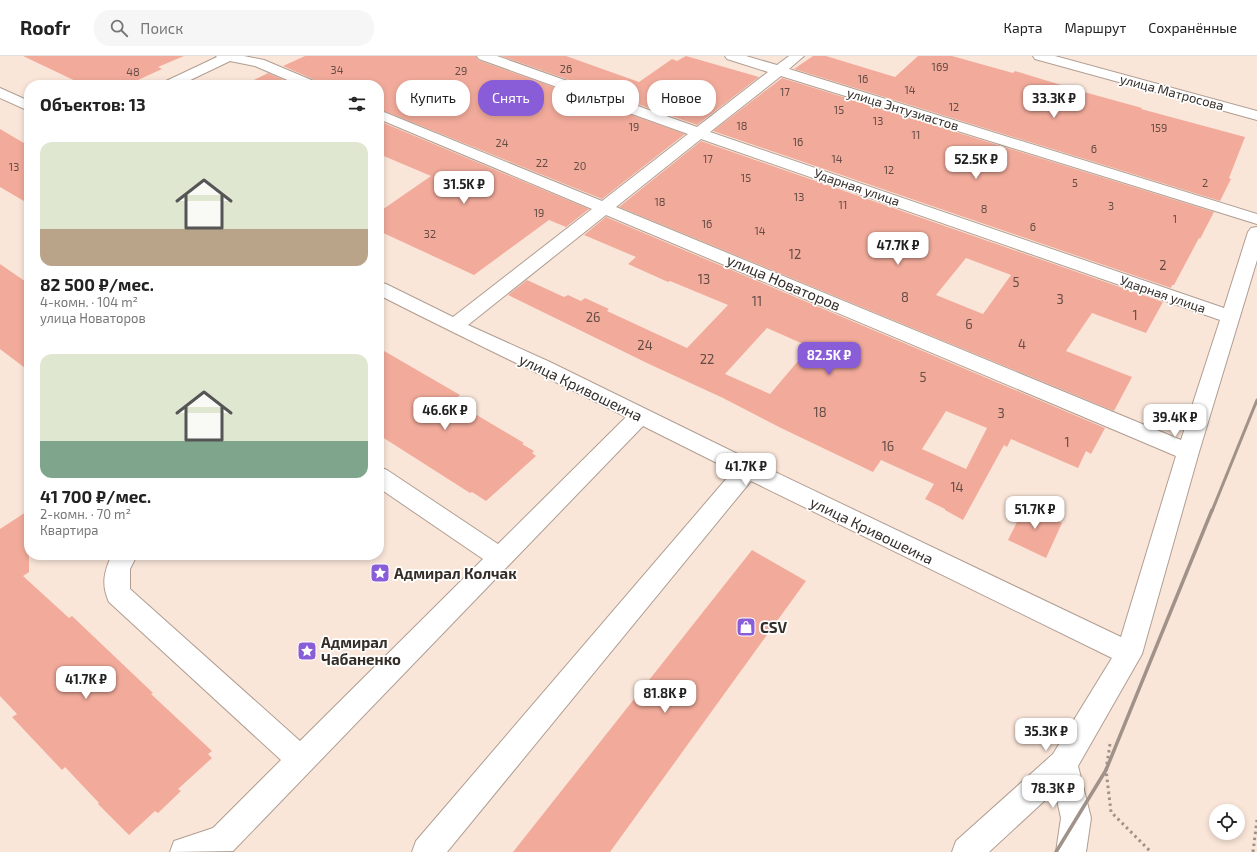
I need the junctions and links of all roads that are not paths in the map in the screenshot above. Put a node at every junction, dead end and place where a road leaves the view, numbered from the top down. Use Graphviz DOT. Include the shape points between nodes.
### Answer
graph roads {
  1 [pos="484,56"];
  2 [pos="732,56"];
  3 [pos="797,56"];
  4 [pos="1040,56"];
  5 [pos="227,57"];
  6 [pos="778,70"];
  7 [pos="179,80"];
  8 [pos="299,80"];
  9 [pos="0,92"];
  10 [pos="24,105"];
  11 [pos="384,116"];
  12 [pos="1257,116"];
  13 [pos="699,132"];
  14 [pos="604,207"];
  15 [pos="1257,219"];
  16 [pos="1257,232"];
  17 [pos="384,291"];
  18 [pos="1230,317"];
  19 [pos="454,326"];
  20 [pos="640,416"];
  21 [pos="1188,452"];
  22 [pos="748,469"];
  23 [pos="384,479"];
  24 [pos="500,558"];
  25 [pos="121,560"];
  26 [pos="1129,654"];
  27 [pos="300,760"];
  28 [pos="1063,764"];
  29 [pos="185,852"];
  30 [pos="427,852"];
  31 [pos="967,852"];
  32 [pos="1071,852"];
  1 -- 13 [label="main road, Ударная улица"];
  2 -- 6 [label="main road, улица Энтузиастов"];
  3 -- 6 [label="main road"];
  4 -- 12 [label="main road, улица Матросова"];
  5 -- 7 [label="main road"];
  5 -- 8 [label="main road" via="259,63"];
  6 -- 13 [label="main road"];
  6 -- 15 [label="main road, улица Энтузиастов"];
  9 -- 10 [label="main road"];
  11 -- 14 [label="main road, улица Новаторов"];
  13 -- 14 [label="main road"];
  13 -- 18 [label="main road, Ударная улица"];
  14 -- 19 [label="main road"];
  14 -- 21 [label="main road, улица Новаторов"];
  16 -- 18 [label="main road"];
  17 -- 19 [label="main road, улица Кривошеина"];
  18 -- 21 [label="main road"];
  19 -- 20 [label="main road, улица Кривошеина"];
  20 -- 22 [label="main road, улица Кривошеина"];
  20 -- 24 [label="main road"];
  21 -- 26 [label="main road"];
  22 -- 26 [label="main road, улица Кривошеина"];
  22 -- 30 [label="main road"];
  23 -- 24 [label="main road"];
  24 -- 27 [label="main road"];
  25 -- 27 [label="main road" via="115,579 118,594"];
  26 -- 28 [label="main road"];
  27 -- 29 [label="main road" via="222,840"];
  28 -- 31 [label="main road"];
  28 -- 32 [label="main road" via="1076,818"];
}
